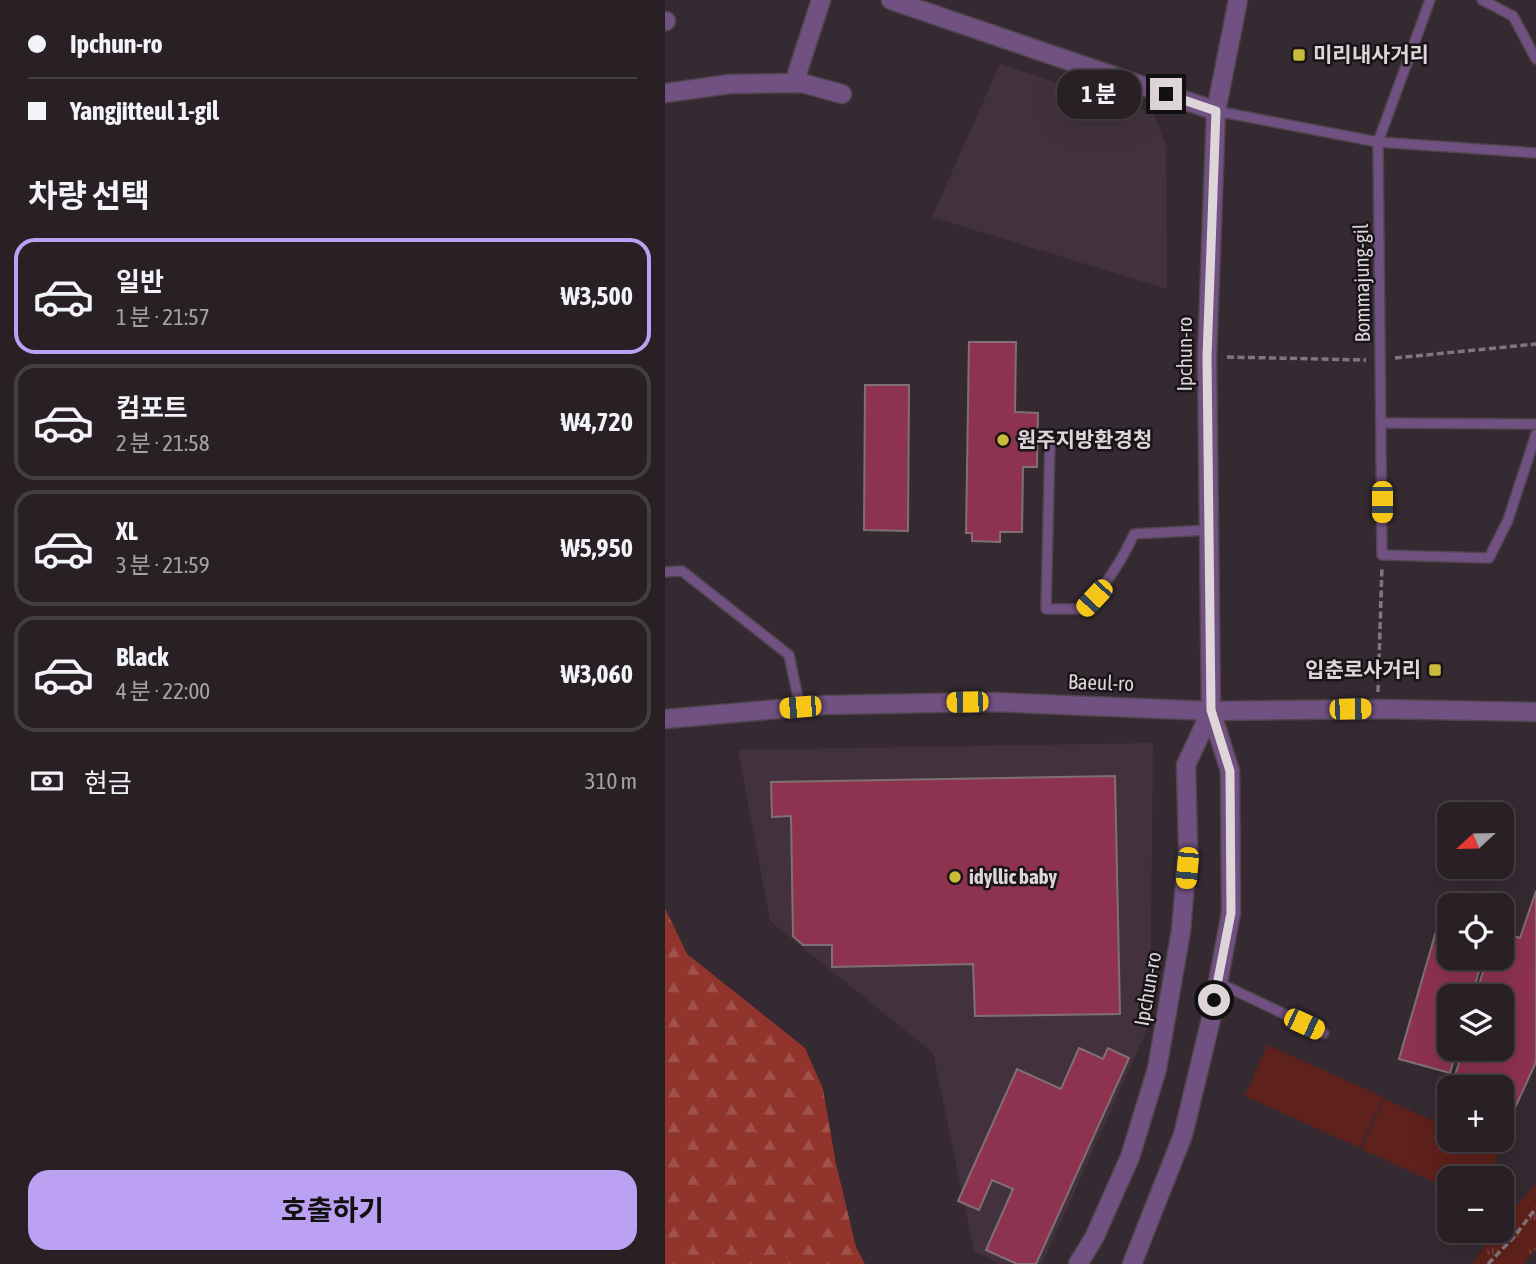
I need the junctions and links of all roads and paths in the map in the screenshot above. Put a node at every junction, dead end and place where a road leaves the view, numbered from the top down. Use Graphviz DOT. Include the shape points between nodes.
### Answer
graph roads {
  1 [pos="821,0"];
  2 [pos="891,0"];
  3 [pos="1238,0"];
  4 [pos="1430,0"];
  5 [pos="1482,0"];
  6 [pos="1536,59"];
  7 [pos="794,83"];
  8 [pos="665,93"];
  9 [pos="842,94"];
  10 [pos="1216,111"];
  11 [pos="1378,142"];
  12 [pos="1536,153"];
  13 [pos="1382,423"];
  14 [pos="1536,424"];
  15 [pos="1536,434"];
  16 [pos="1050,441"];
  17 [pos="1209,530"];
  18 [pos="1382,555"];
  19 [pos="665,572"];
  20 [pos="800,707"];
  21 [pos="1378,709"];
  22 [pos="1211,710"];
  23 [pos="1536,712"];
  24 [pos="665,719"];
  25 [pos="1217,982"];
  26 [pos="1324,1033"];
  27 [pos="1536,1208"];
  28 [pos="1078,1264"];
  29 [pos="1132,1264"];
  30 [pos="1488,1264"];
  1 -- 7 [label="street"];
  2 -- 10 [label="street"];
  3 -- 10 [label="street, Ipchun-ro"];
  4 -- 11 [label="lane, Bommajung-gil"];
  5 -- 6 [label="lane" via="1513,16"];
  7 -- 8 [label="street" via="730,84"];
  7 -- 9 [label="street"];
  10 -- 11 [label="lane"];
  10 -- 17 [label="street, Ipchun-ro" via="1207,344"];
  11 -- 12 [label="lane"];
  11 -- 13 [label="lane, Bommajung-gil"];
  13 -- 14 [label="lane"];
  13 -- 18 [label="lane, Bommajung-gil"];
  15 -- 18 [label="lane" via="1508,520 1489,558"];
  16 -- 17 [label="lane" via="1046,609 1084,609 1123,559 1134,534"];
  17 -- 22 [label="street, Ipchun-ro"];
  18 -- 21 [label="path"];
  19 -- 20 [label="lane" via="682,571 789,655"];
  20 -- 22 [label="street, Baeul-ro" via="992,702"];
  20 -- 24 [label="street, Baeul-ro"];
  21 -- 22 [label="street, Baeul-ro"];
  21 -- 23 [label="street, Baeul-ro"];
  22 -- 25 [label="street, Ipchun-ro" via="1230,771 1231,913"];
  22 -- 28 [label="street, Ipchun-ro" via="1186,765 1188,847 1181,931 1157,1069 1130,1157"];
  25 -- 26 [label="lane"];
  25 -- 29 [label="street, Ipchun-ro" via="1182,1135"];
  27 -- 30 [label="path"];
}
